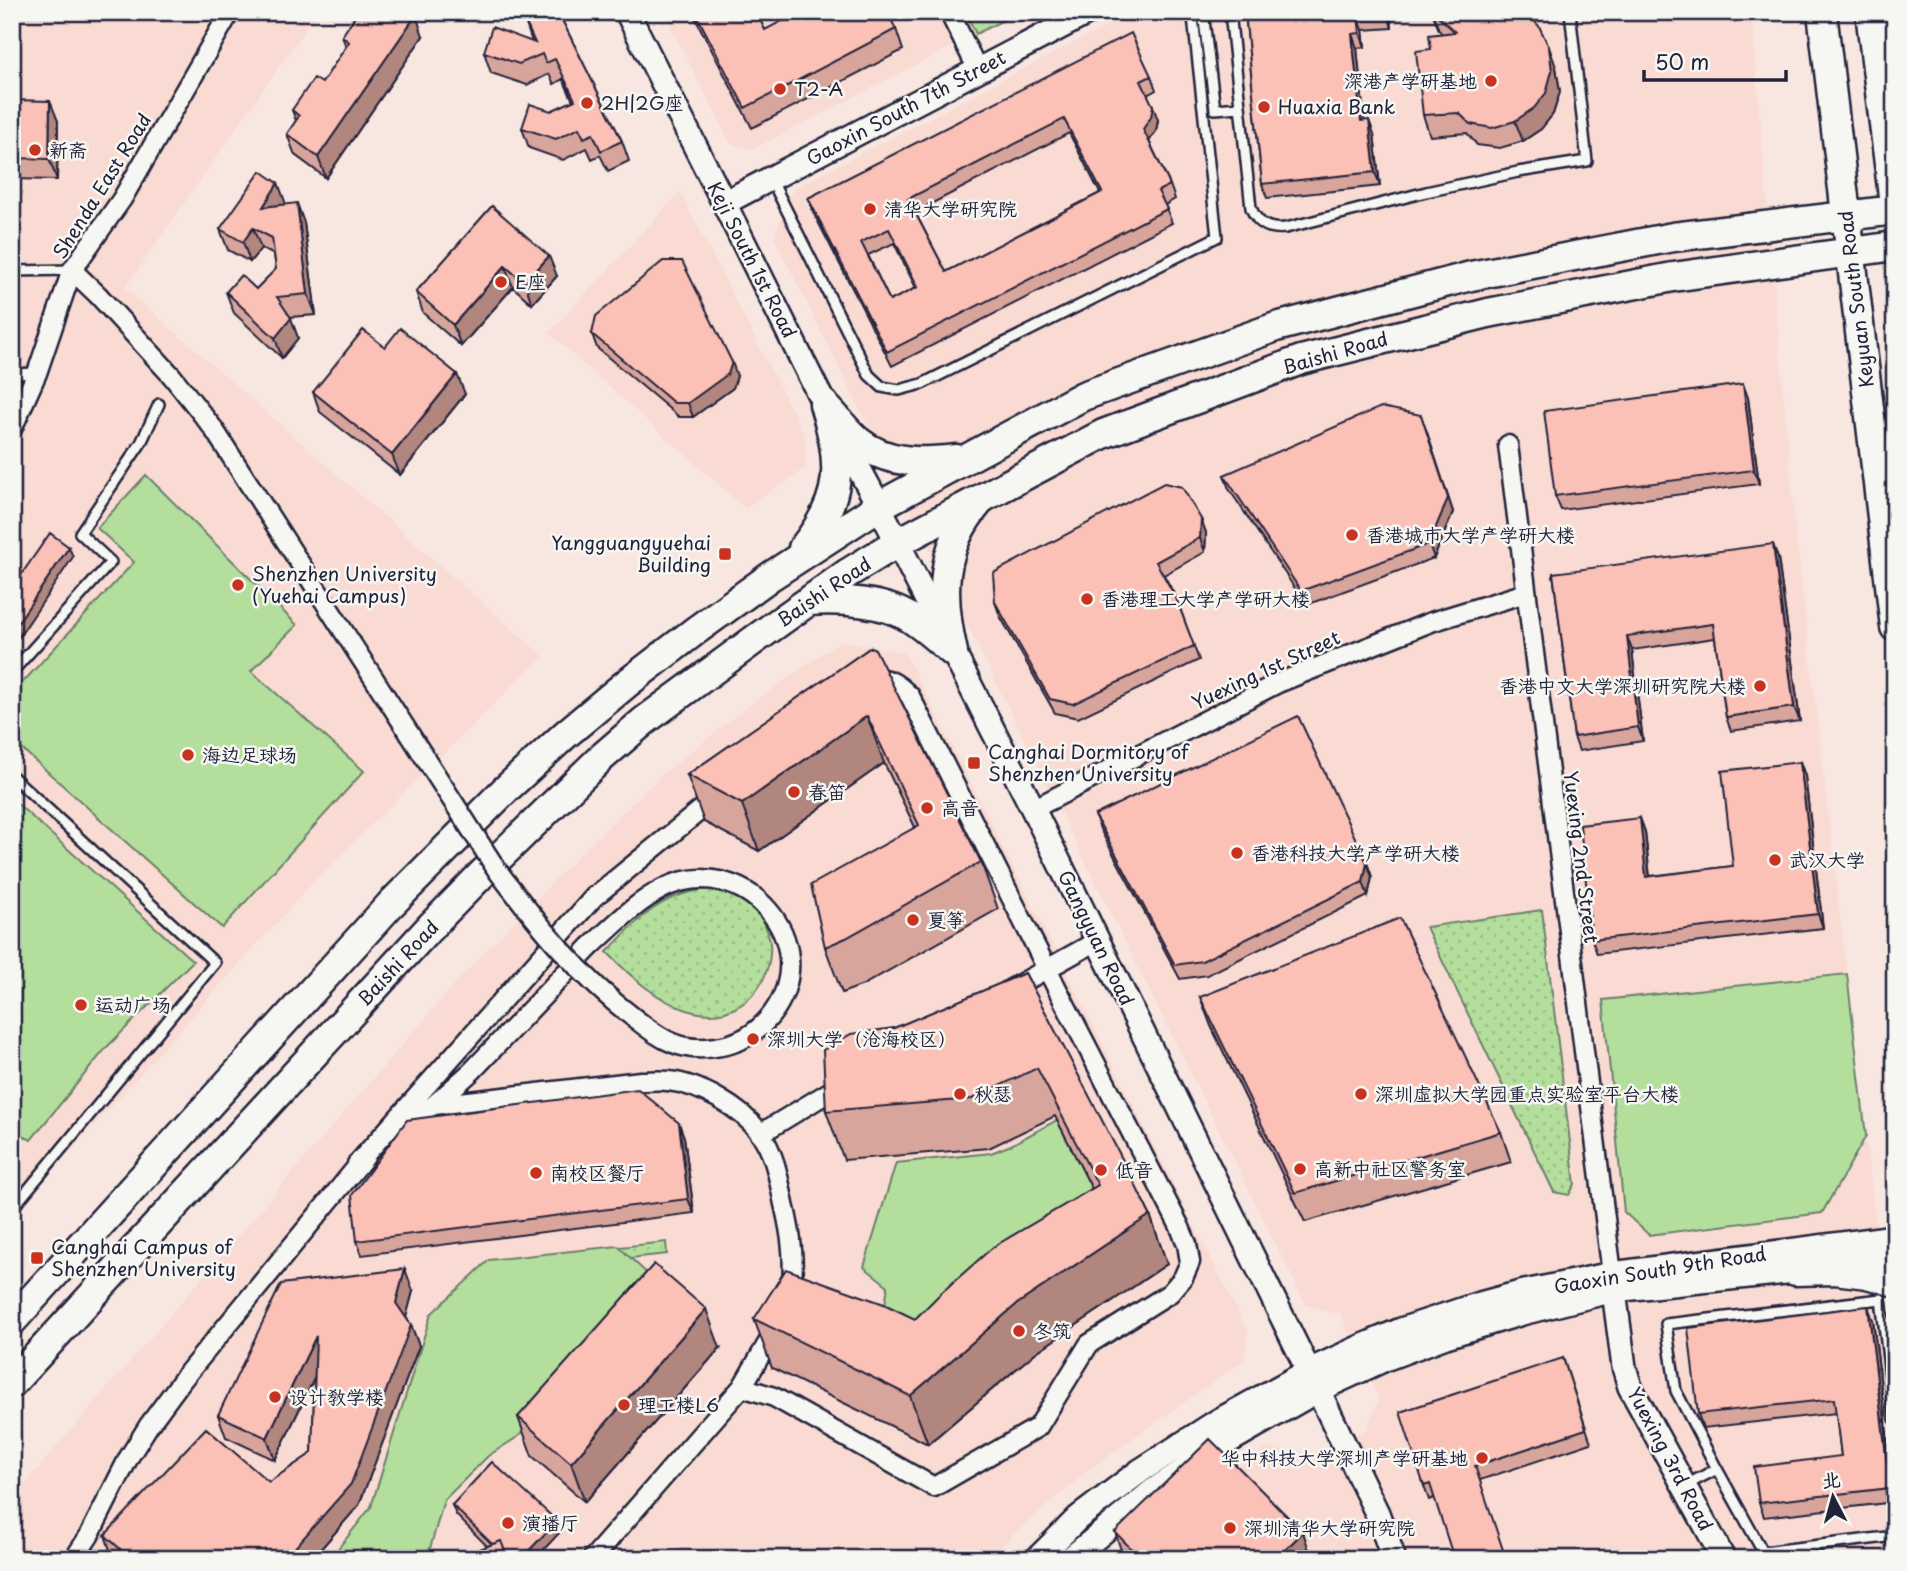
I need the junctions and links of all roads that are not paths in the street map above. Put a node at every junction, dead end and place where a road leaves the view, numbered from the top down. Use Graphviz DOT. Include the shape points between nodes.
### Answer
graph roads {
  1 [pos="230,12"];
  2 [pos="626,12"];
  3 [pos="949,12"];
  4 [pos="1089,12"];
  5 [pos="1194,12"];
  6 [pos="1203,12"];
  7 [pos="1230,12"];
  8 [pos="1570,12"];
  9 [pos="1822,12"];
  10 [pos="1870,12"];
  11 [pos="978,70"];
  12 [pos="1240,107"];
  13 [pos="771,179"];
  14 [pos="724,203"];
  15 [pos="1895,210"];
  16 [pos="1847,216"];
  17 [pos="1895,246"];
  18 [pos="1851,251"];
  19 [pos="72,270"];
  20 [pos="12,271"];
  21 [pos="37,373"];
  22 [pos="12,374"];
  23 [pos="159,404"];
  24 [pos="824,404"];
  25 [pos="12,429"];
  26 [pos="1508,445"];
  27 [pos="970,457"];
  28 [pos="984,497"];
  29 [pos="879,506"];
  30 [pos="897,543"];
  31 [pos="791,563"];
  32 [pos="1527,593"];
  33 [pos="809,601"];
  34 [pos="1895,627"];
  35 [pos="953,652"];
  36 [pos="12,672"];
  37 [pos="855,684"];
  38 [pos="12,776"];
  39 [pos="735,782"];
  40 [pos="1033,809"];
  41 [pos="1097,942"];
  42 [pos="1047,969"];
  43 [pos="998,996"];
  44 [pos="853,1078"];
  45 [pos="434,1105"];
  46 [pos="760,1134"];
  47 [pos="357,1164"];
  48 [pos="12,1209"];
  49 [pos="1895,1237"];
  50 [pos="1895,1259"];
  51 [pos="1796,1271"];
  52 [pos="1613,1282"];
  53 [pos="1895,1282"];
  54 [pos="12,1321"];
  55 [pos="1314,1381"];
  56 [pos="12,1384"];
  57 [pos="742,1387"];
  58 [pos="1895,1419"];
  59 [pos="1717,1469"];
  60 [pos="1685,1486"];
  61 [pos="1895,1536"];
  62 [pos="74,1559"];
  63 [pos="592,1559"];
  64 [pos="1037,1559"];
  65 [pos="1070,1559"];
  66 [pos="1394,1559"];
  67 [pos="1723,1559"];
  1 -- 19 [label="street, Shenda East Road" via="122,199"];
  2 -- 14 [label="street, Keji South 1st Road"];
  3 -- 11 [label="street"];
  4 -- 11 [label="street, Gaoxin South 7th Street"];
  5 -- 13 [label="lane" via="1217,237 922,384 899,390 882,387 869,375"];
  6 -- 12 [label="lane" via="1215,109"];
  7 -- 12 [label="lane"];
  8 -- 12 [label="lane" via="1587,160 1426,192 1276,229 1258,222 1251,208"];
  9 -- 16 [label="main road, Keyuan South Road"];
  10 -- 15 [label="main road"];
  11 -- 13 [label="street, Gaoxin South 7th Street"];
  13 -- 14 [label="street, Gaoxin South 7th Street"];
  14 -- 24 [label="street, Keji South 1st Road"];
  15 -- 16 [label="main road, Baishi Road"];
  16 -- 18 [label="main road, Keyuan South Road"];
  16 -- 27 [label="main road, Baishi Road" via="1673,237 1498,270 1276,327 1083,396"];
  17 -- 18 [label="main road, Baishi Road"];
  18 -- 28 [label="main road, Baishi Road" via="1673,277 1488,313 1301,360 1103,434"];
  18 -- 34 [label="main road, Keyuan South Road"];
  19 -- 20 [label="lane"];
  19 -- 21 [label="street, Shenda East Road"];
  19 -- 45 [label="street, bridge" via="172,376 213,428 497,870 560,948 569,957 577,966 594,984 658,1036 676,1044 695,1049 736,1042 766,1021 787,982 788,951 778,922 749,892 720,880 689,880 663,888 590,947 581,957 572,966 527,1014 472,1071"];
  21 -- 22 [label="lane"];
  21 -- 25 [label="street, Shenda East Road"];
  23 -- 36 [label="lane" via="141,443 80,533 111,562"];
  24 -- 27 [label="main road" via="856,440 874,452 910,462"];
  24 -- 29 [label="street, Keji South 1st Road"];
  24 -- 31 [label="main road" via="834,436 833,498 827,515"];
  26 -- 32 [label="street, Yuexing 2nd Street"];
  27 -- 29 [label="main road, Baishi Road"];
  28 -- 30 [label="main road, Baishi Road"];
  28 -- 35 [label="main road" via="966,518 948,560 944,600"];
  29 -- 30 [label="street, Gangyuan Road"];
  29 -- 31 [label="main road, Baishi Road"];
  30 -- 33 [label="main road, Baishi Road"];
  30 -- 35 [label="street, Gangyuan Road"];
  31 -- 54 [label="main road, Baishi Road" via="626,684 505,790 390,905"];
  32 -- 40 [label="street, Yuexing 1st Street" via="1431,621 1278,683"];
  32 -- 52 [label="street, Yuexing 2nd Street"];
  33 -- 35 [label="main road" via="859,602 888,609 908,617"];
  33 -- 56 [label="main road, Baishi Road" via="601,758 481,875"];
  35 -- 40 [label="street, Gangyuan Road"];
  37 -- 42 [label="street" via="877,678 897,683 910,696"];
  38 -- 48 [label="lane" via="215,963"];
  39 -- 47 [label="street" via="594,897"];
  40 -- 41 [label="street, Gangyuan Road"];
  41 -- 42 [label="street"];
  41 -- 55 [label="street, Gangyuan Road"];
  42 -- 43 [label="street"];
  42 -- 57 [label="street" via="1179,1225 1190,1262 1183,1278 1170,1293 1089,1343 1038,1427 934,1487 774,1397"];
  44 -- 46 [label="street"];
  45 -- 46 [label="street" via="668,1081 718,1098 740,1112"];
  45 -- 47 [label="street" via="401,1124"];
  46 -- 57 [label="street" via="776,1170 791,1235 794,1273 785,1315"];
  47 -- 62 [label="street" via="162,1407 129,1457"];
  49 -- 52 [label="street, Gaoxin South 9th Road"];
  50 -- 51 [label="street, Gaoxin South 9th Road"];
  51 -- 52 [label="street, Gaoxin South 9th Road"];
  51 -- 53 [label="main road" via="1867,1273"];
  52 -- 55 [label="street, Gaoxin South 9th Road" via="1520,1293 1451,1313 1363,1346"];
  52 -- 60 [label="street, Yuexing 3rd Road" via="1630,1387"];
  55 -- 64 [label="street, Gaoxin South 9th Road" via="1218,1421 1140,1471 1078,1518"];
  55 -- 65 [label="street, Gaoxin South 9th Road" via="1154,1490"];
  55 -- 66 [label="street, Gangyuan Road"];
  57 -- 63 [label="street"];
  58 -- 59 [label="lane" via="1881,1299 1666,1324 1676,1391"];
  59 -- 60 [label="lane"];
  59 -- 61 [label="lane" via="1763,1552"];
  60 -- 67 [label="street, Yuexing 3rd Road"];
}
